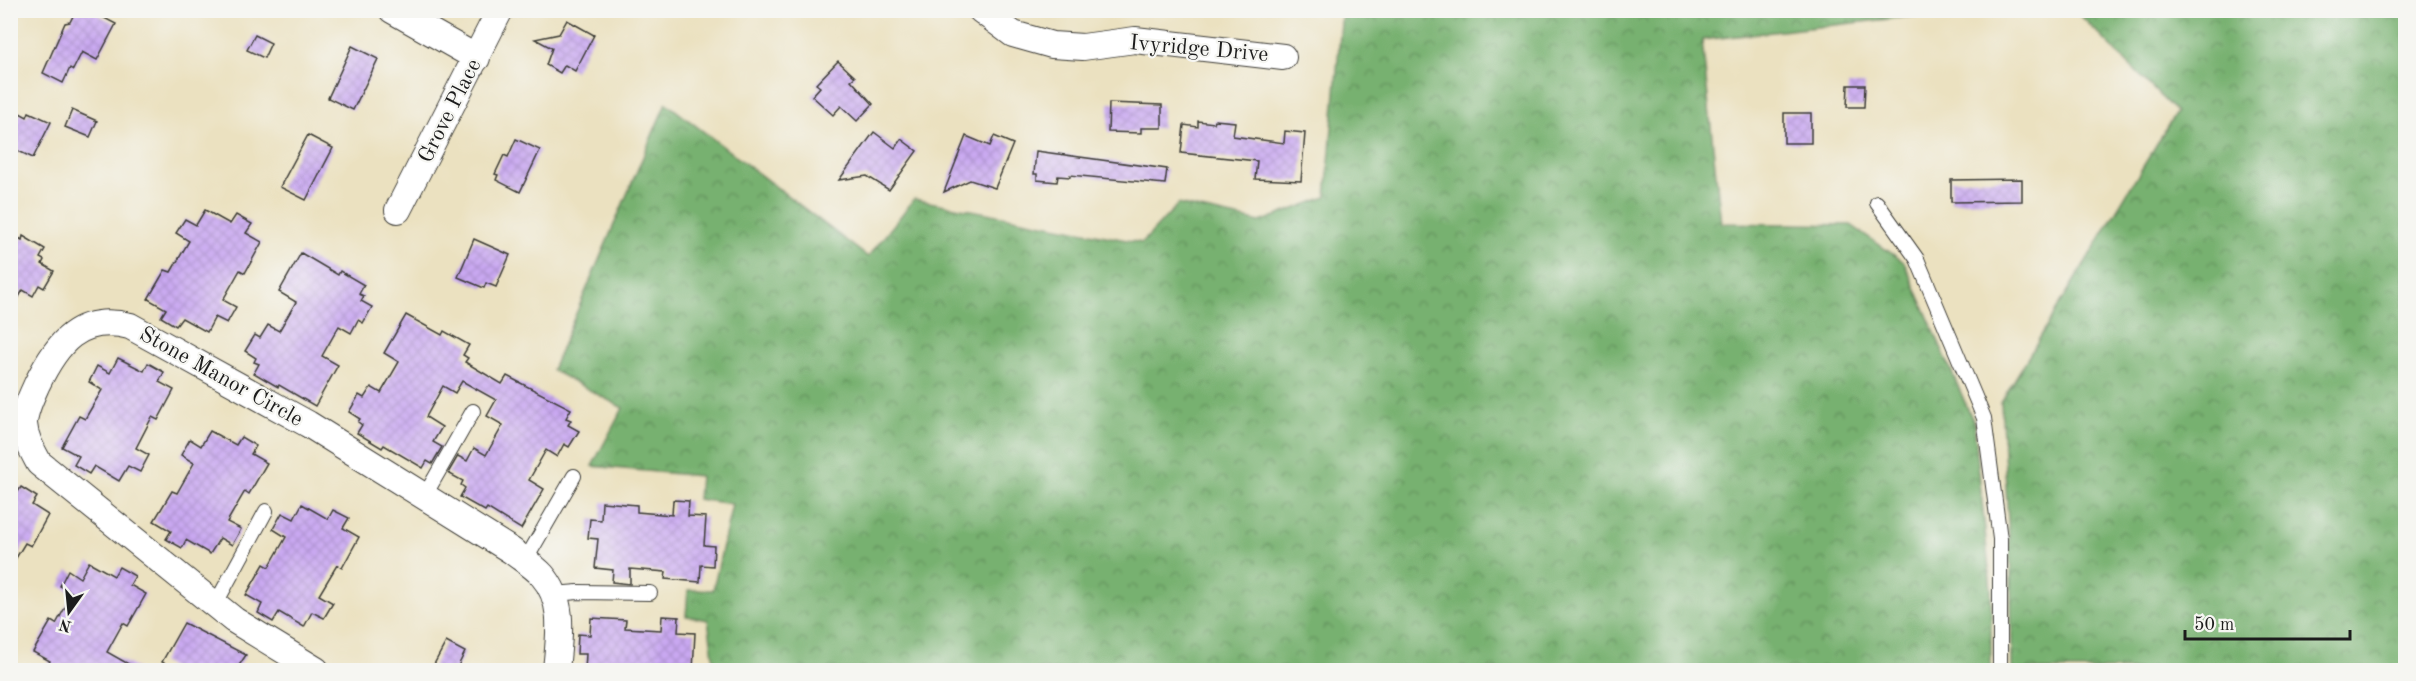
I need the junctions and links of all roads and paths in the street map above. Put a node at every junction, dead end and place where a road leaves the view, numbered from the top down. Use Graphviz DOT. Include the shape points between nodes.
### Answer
graph roads {
  1 [pos="392,10"];
  2 [pos="500,10"];
  3 [pos="981,10"];
  4 [pos="1283,57"];
  5 [pos="477,58"];
  6 [pos="1877,203"];
  7 [pos="398,210"];
  8 [pos="472,411"];
  9 [pos="17,419"];
  10 [pos="574,476"];
  11 [pos="424,496"];
  12 [pos="266,511"];
  13 [pos="525,561"];
  14 [pos="650,593"];
  15 [pos="554,594"];
  16 [pos="215,605"];
  17 [pos="316,670"];
  18 [pos="555,670"];
  19 [pos="2000,670"];
  1 -- 5 [label="street"];
  2 -- 5 [label="street, Grove Place"];
  3 -- 4 [label="street, Ivyridge Drive" via="1013,34 1052,45 1083,47 1135,40"];
  5 -- 7 [label="street, Grove Place"];
  6 -- 19 [label="lane" via="1917,259 1984,418 2000,539"];
  8 -- 11 [label="lane"];
  9 -- 11 [label="street, Stone Manor Circle" via="66,338 96,324 119,323 308,424"];
  9 -- 16 [label="street, Stone Manor Circle" via="39,463"];
  10 -- 13 [label="lane"];
  11 -- 13 [label="street, Stone Manor Circle"];
  12 -- 16 [label="lane"];
  13 -- 15 [label="street, Stone Manor Circle" via="541,573"];
  14 -- 15 [label="lane"];
  15 -- 18 [label="street, Stone Manor Circle" via="559,632"];
  16 -- 17 [label="street, Stone Manor Circle"];
}
